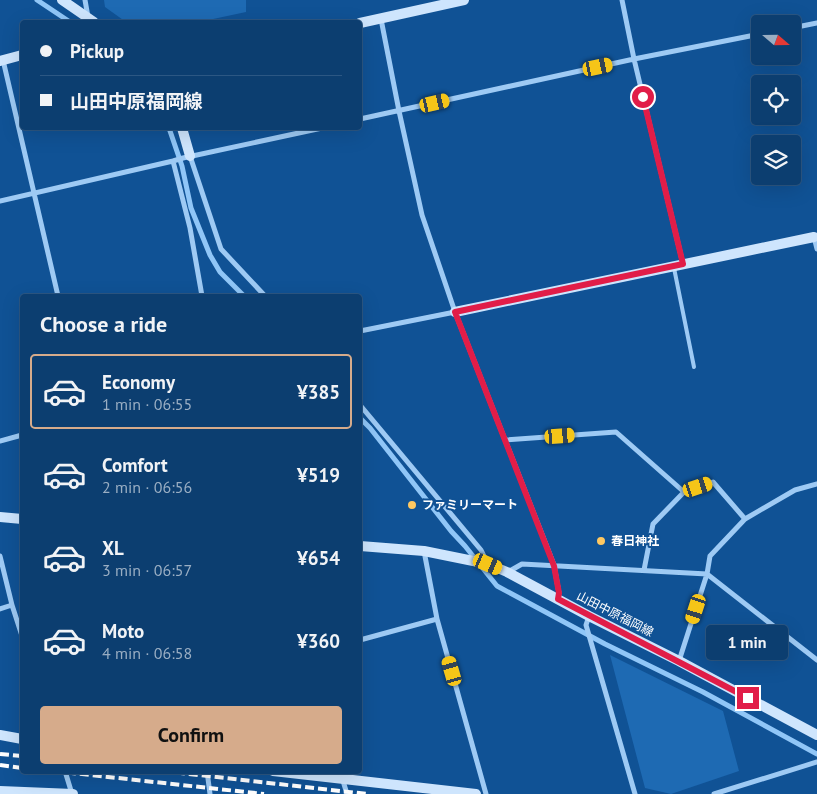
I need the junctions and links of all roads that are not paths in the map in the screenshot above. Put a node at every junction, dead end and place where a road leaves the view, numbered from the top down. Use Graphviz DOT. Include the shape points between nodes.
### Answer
graph roads {
  1 [pos="62,0"];
  2 [pos="85,0"];
  3 [pos="464,0"];
  4 [pos="622,0"];
  5 [pos="381,18"];
  6 [pos="90,20"];
  7 [pos="91,20"];
  8 [pos="362,22"];
  9 [pos="817,23"];
  10 [pos="801,26"];
  11 [pos="751,36"];
  12 [pos="20,56"];
  13 [pos="634,59"];
  14 [pos="2,61"];
  15 [pos="399,111"];
  16 [pos="362,119"];
  17 [pos="182,130"];
  18 [pos="313,130"];
  19 [pos="181,158"];
  20 [pos="33,193"];
  21 [pos="0,201"];
  22 [pos="815,236"];
  23 [pos="817,249"];
  24 [pos="678,265"];
  25 [pos="58,294"];
  26 [pos="202,294"];
  27 [pos="263,294"];
  28 [pos="455,312"];
  29 [pos="362,332"];
  30 [pos="694,366"];
  31 [pos="362,407"];
  32 [pos="20,436"];
  33 [pos="505,440"];
  34 [pos="0,441"];
  35 [pos="817,484"];
  36 [pos="684,492"];
  37 [pos="0,517"];
  38 [pos="745,518"];
  39 [pos="20,519"];
  40 [pos="362,546"];
  41 [pos="424,551"];
  42 [pos="0,556"];
  43 [pos="488,564"];
  44 [pos="554,566"];
  45 [pos="644,570"];
  46 [pos="508,572"];
  47 [pos="707,574"];
  48 [pos="558,599"];
  49 [pos="12,605"];
  50 [pos="0,609"];
  51 [pos="438,619"];
  52 [pos="588,621"];
  53 [pos="20,630"];
  54 [pos="362,639"];
  55 [pos="817,660"];
  56 [pos="678,661"];
  57 [pos="0,735"];
  58 [pos="817,735"];
  59 [pos="20,739"];
  60 [pos="817,762"];
  61 [pos="66,774"];
  62 [pos="207,774"];
  63 [pos="324,774"];
  64 [pos="341,775"];
  65 [pos="0,791"];
  66 [pos="72,794"];
  67 [pos="210,794"];
  68 [pos="347,794"];
  69 [pos="476,794"];
  70 [pos="486,794"];
  71 [pos="635,794"];
  72 [pos="714,794"];
  1 -- 6 [label="street"];
  2 -- 7 [label="street"];
  3 -- 5 [label="street"];
  4 -- 13 [label="street"];
  5 -- 8 [label="street"];
  5 -- 15 [label="street"];
  9 -- 10 [label="street"];
  11 -- 13 [label="street"];
  12 -- 14 [label="street"];
  13 -- 15 [label="street"];
  13 -- 24 [label="street"];
  14 -- 20 [label="street"];
  15 -- 16 [label="street"];
  15 -- 28 [label="street" via="422,215"];
  17 -- 19 [label="street"];
  18 -- 19 [label="street"];
  19 -- 20 [label="street"];
  19 -- 26 [label="street"];
  19 -- 27 [label="street" via="221,249"];
  20 -- 21 [label="street"];
  20 -- 25 [label="street"];
  22 -- 23 [label="street"];
  22 -- 24 [label="street"];
  24 -- 28 [label="street"];
  24 -- 30 [label="lane"];
  28 -- 29 [label="street"];
  28 -- 33 [label="street"];
  31 -- 43 [label="street" via="481,550"];
  32 -- 34 [label="street"];
  33 -- 36 [label="street" via="616,432"];
  33 -- 44 [label="street"];
  35 -- 38 [label="street" via="795,490"];
  36 -- 38 [label="street" via="713,482"];
  36 -- 45 [label="street" via="653,524"];
  37 -- 39 [label="street"];
  38 -- 47 [label="street" via="710,556"];
  40 -- 41 [label="street, 山田中原福岡線"];
  41 -- 43 [label="street, 山田中原福岡線"];
  41 -- 51 [label="street"];
  42 -- 49 [label="street"];
  43 -- 46 [label="street, 山田中原福岡線"];
  44 -- 45 [label="street"];
  44 -- 46 [label="street" via="522,564"];
  44 -- 48 [label="street"];
  45 -- 47 [label="street"];
  46 -- 48 [label="street, 山田中原福岡線"];
  47 -- 55 [label="street"];
  47 -- 56 [label="street"];
  48 -- 52 [label="street, 山田中原福岡線"];
  49 -- 50 [label="street"];
  49 -- 53 [label="street"];
  51 -- 54 [label="street"];
  51 -- 70 [label="street"];
  52 -- 56 [label="street, 山田中原福岡線"];
  52 -- 71 [label="street"];
  56 -- 58 [label="street, 山田中原福岡線"];
  57 -- 59 [label="street"];
  60 -- 72 [label="street"];
  61 -- 66 [label="street"];
  62 -- 67 [label="street"];
  63 -- 64 [label="street"];
  64 -- 68 [label="street"];
  64 -- 69 [label="street"];
  65 -- 66 [label="street"];
}
